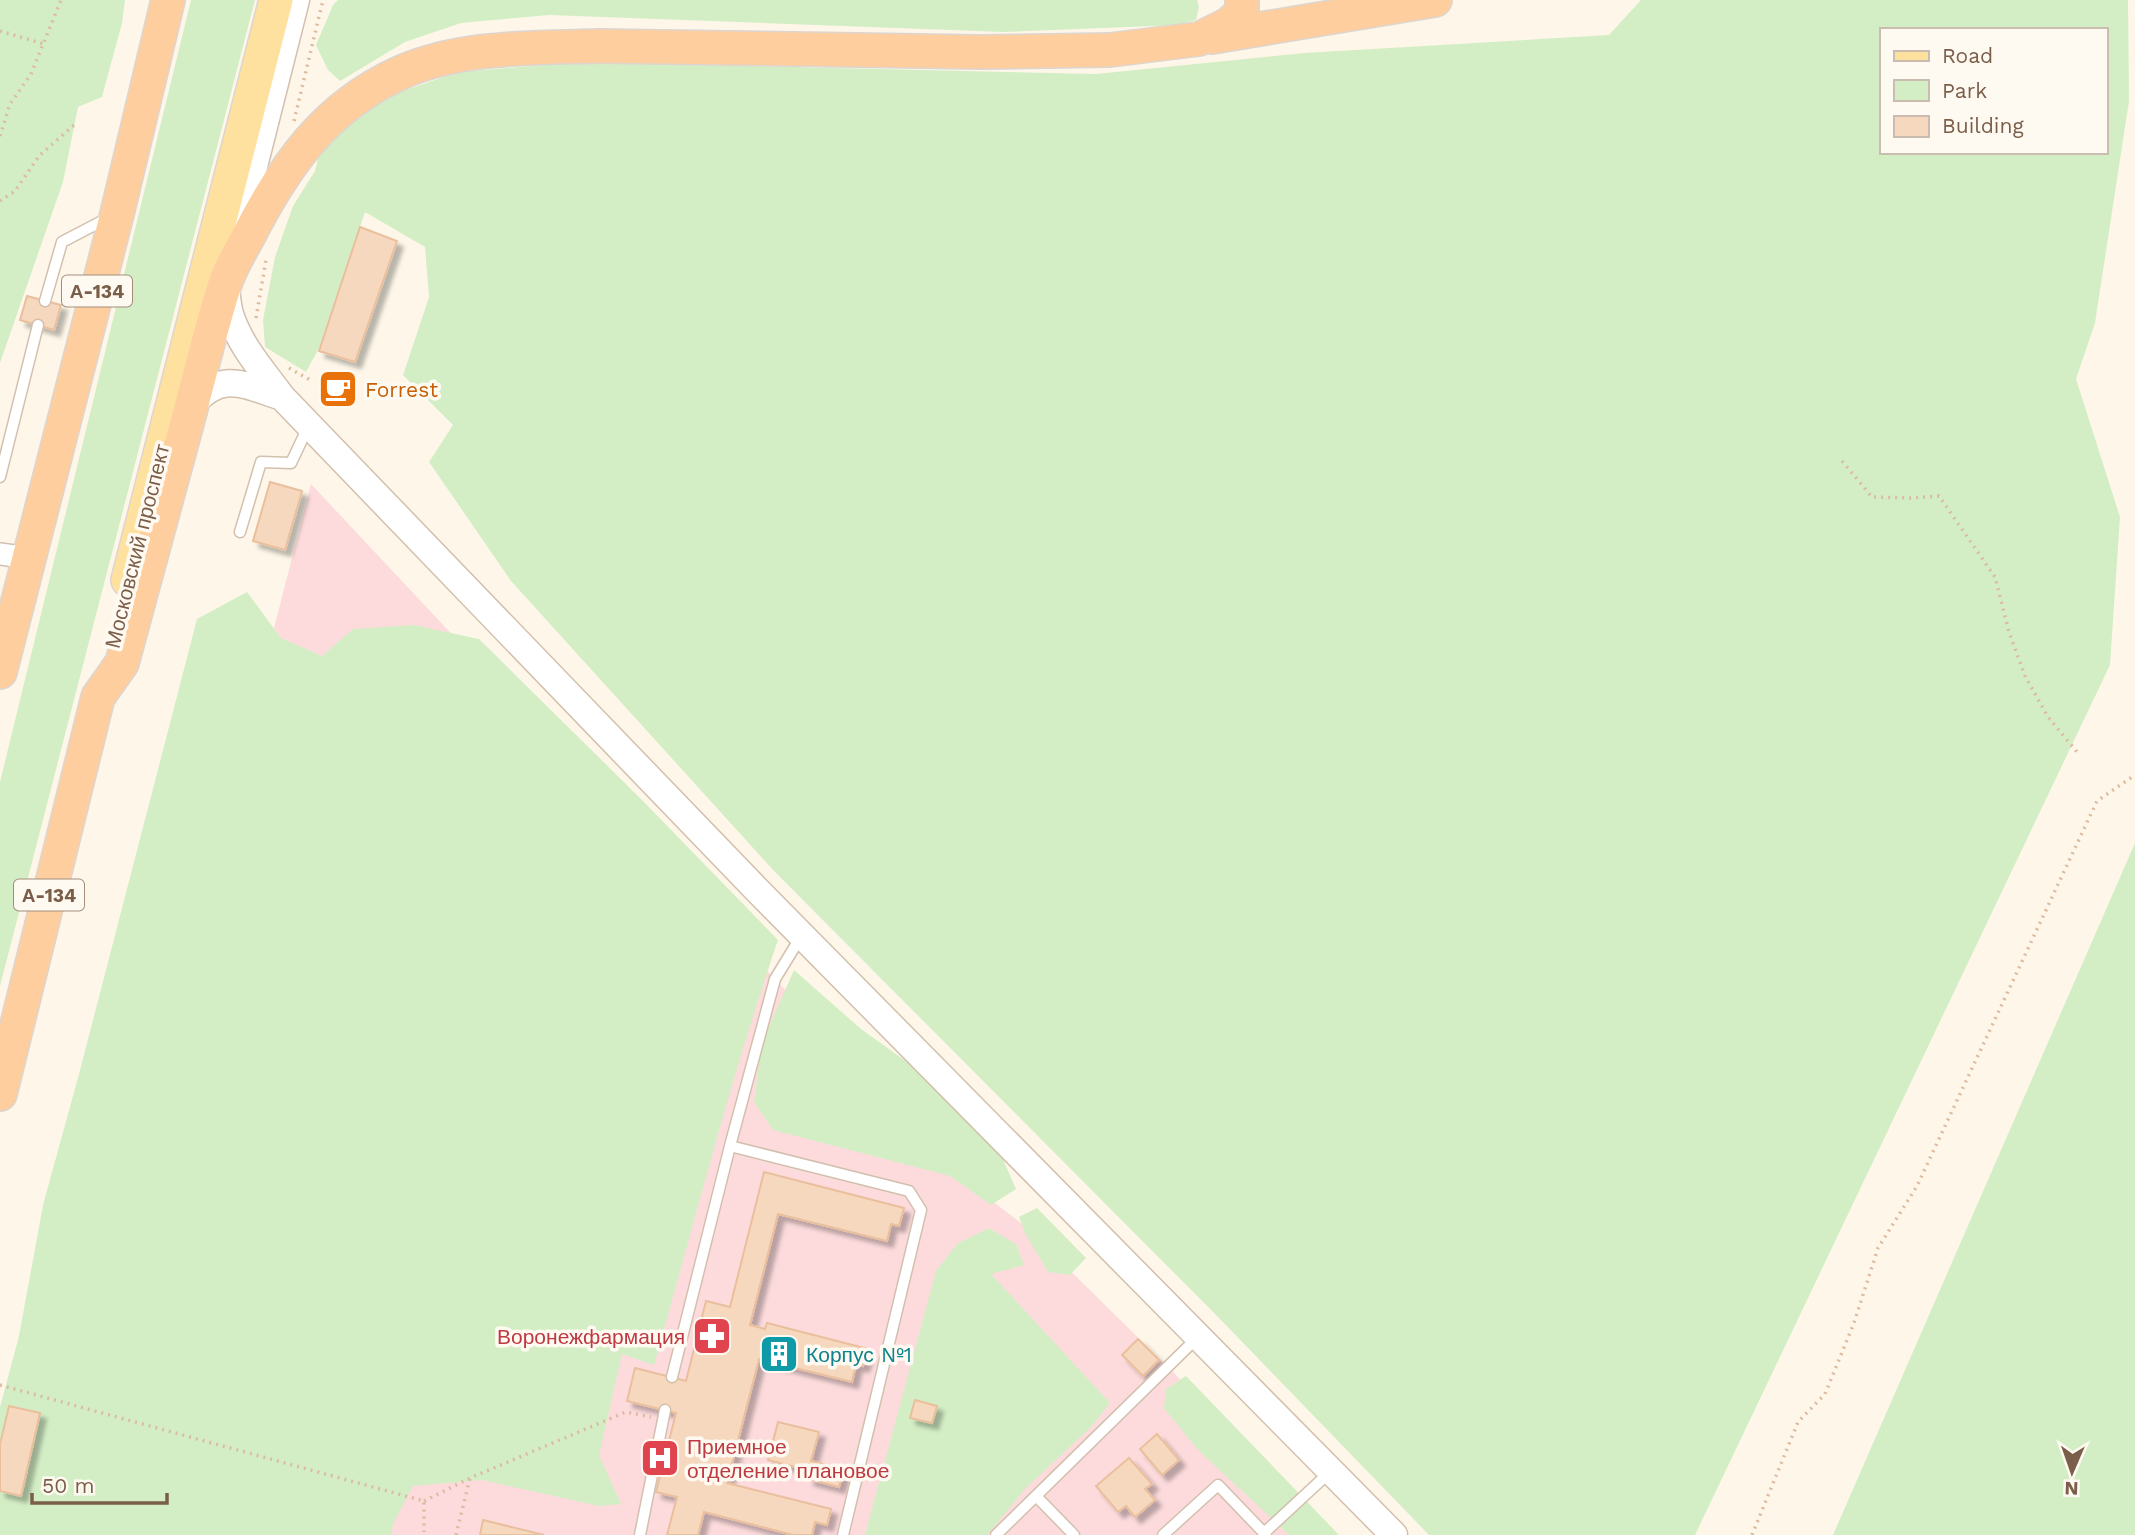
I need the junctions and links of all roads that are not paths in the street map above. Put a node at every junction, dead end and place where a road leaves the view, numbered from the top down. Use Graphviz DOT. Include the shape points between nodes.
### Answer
graph roads {
  1 [pos="168,0"];
  2 [pos="276,0"];
  3 [pos="296,0"];
  4 [pos="1242,0"];
  5 [pos="1435,0"];
  6 [pos="1199,39"];
  7 [pos="117,214"];
  8 [pos="225,281"];
  9 [pos="46,301"];
  10 [pos="38,325"];
  11 [pos="282,397"];
  12 [pos="192,405"];
  13 [pos="309,424"];
  14 [pos="0,477"];
  15 [pos="240,532"];
  16 [pos="14,556"];
  17 [pos="0,672"];
  18 [pos="98,697"];
  19 [pos="802,935"];
  20 [pos="0,1094"];
  21 [pos="730,1146"];
  22 [pos="1199,1336"];
  23 [pos="672,1377"];
  24 [pos="664,1415"];
  25 [pos="1331,1471"];
  26 [pos="1036,1496"];
  27 [pos="1265,1534"];
  28 [pos="640,1535"];
  29 [pos="843,1535"];
  30 [pos="996,1535"];
  31 [pos="1074,1535"];
  32 [pos="1163,1535"];
  33 [pos="1394,1535"];
  1 -- 7 [label="highway, А-134"];
  2 -- 18 [label="main road, Московский проспект"];
  3 -- 8 [label="street"];
  4 -- 6 [label="highway" via="1237,17"];
  5 -- 6 [label="highway"];
  6 -- 8 [label="highway" via="1110,50 980,52 535,47 431,62 363,93 298,152"];
  7 -- 9 [label="lane" via="62,242"];
  7 -- 16 [label="highway, А-134"];
  8 -- 11 [label="street" via="229,312 238,333"];
  8 -- 12 [label="highway"];
  10 -- 14 [label="lane"];
  11 -- 12 [label="street" via="226,383 213,386"];
  11 -- 13 [label="street"];
  12 -- 18 [label="highway" via="122,663"];
  13 -- 15 [label="lane" via="291,463 261,462"];
  13 -- 19 [label="street"];
  16 -- 17 [label="highway, А-134"];
  18 -- 20 [label="highway, Московский проспект / А-134"];
  19 -- 21 [label="lane" via="775,979"];
  19 -- 22 [label="street"];
  21 -- 23 [label="lane"];
  21 -- 29 [label="lane" via="909,1191 921,1210"];
  22 -- 25 [label="street"];
  22 -- 26 [label="lane"];
  24 -- 28 [label="lane"];
  25 -- 27 [label="lane"];
  25 -- 33 [label="street"];
  26 -- 30 [label="lane"];
  26 -- 31 [label="lane"];
  27 -- 32 [label="lane" via="1218,1485"];
}
